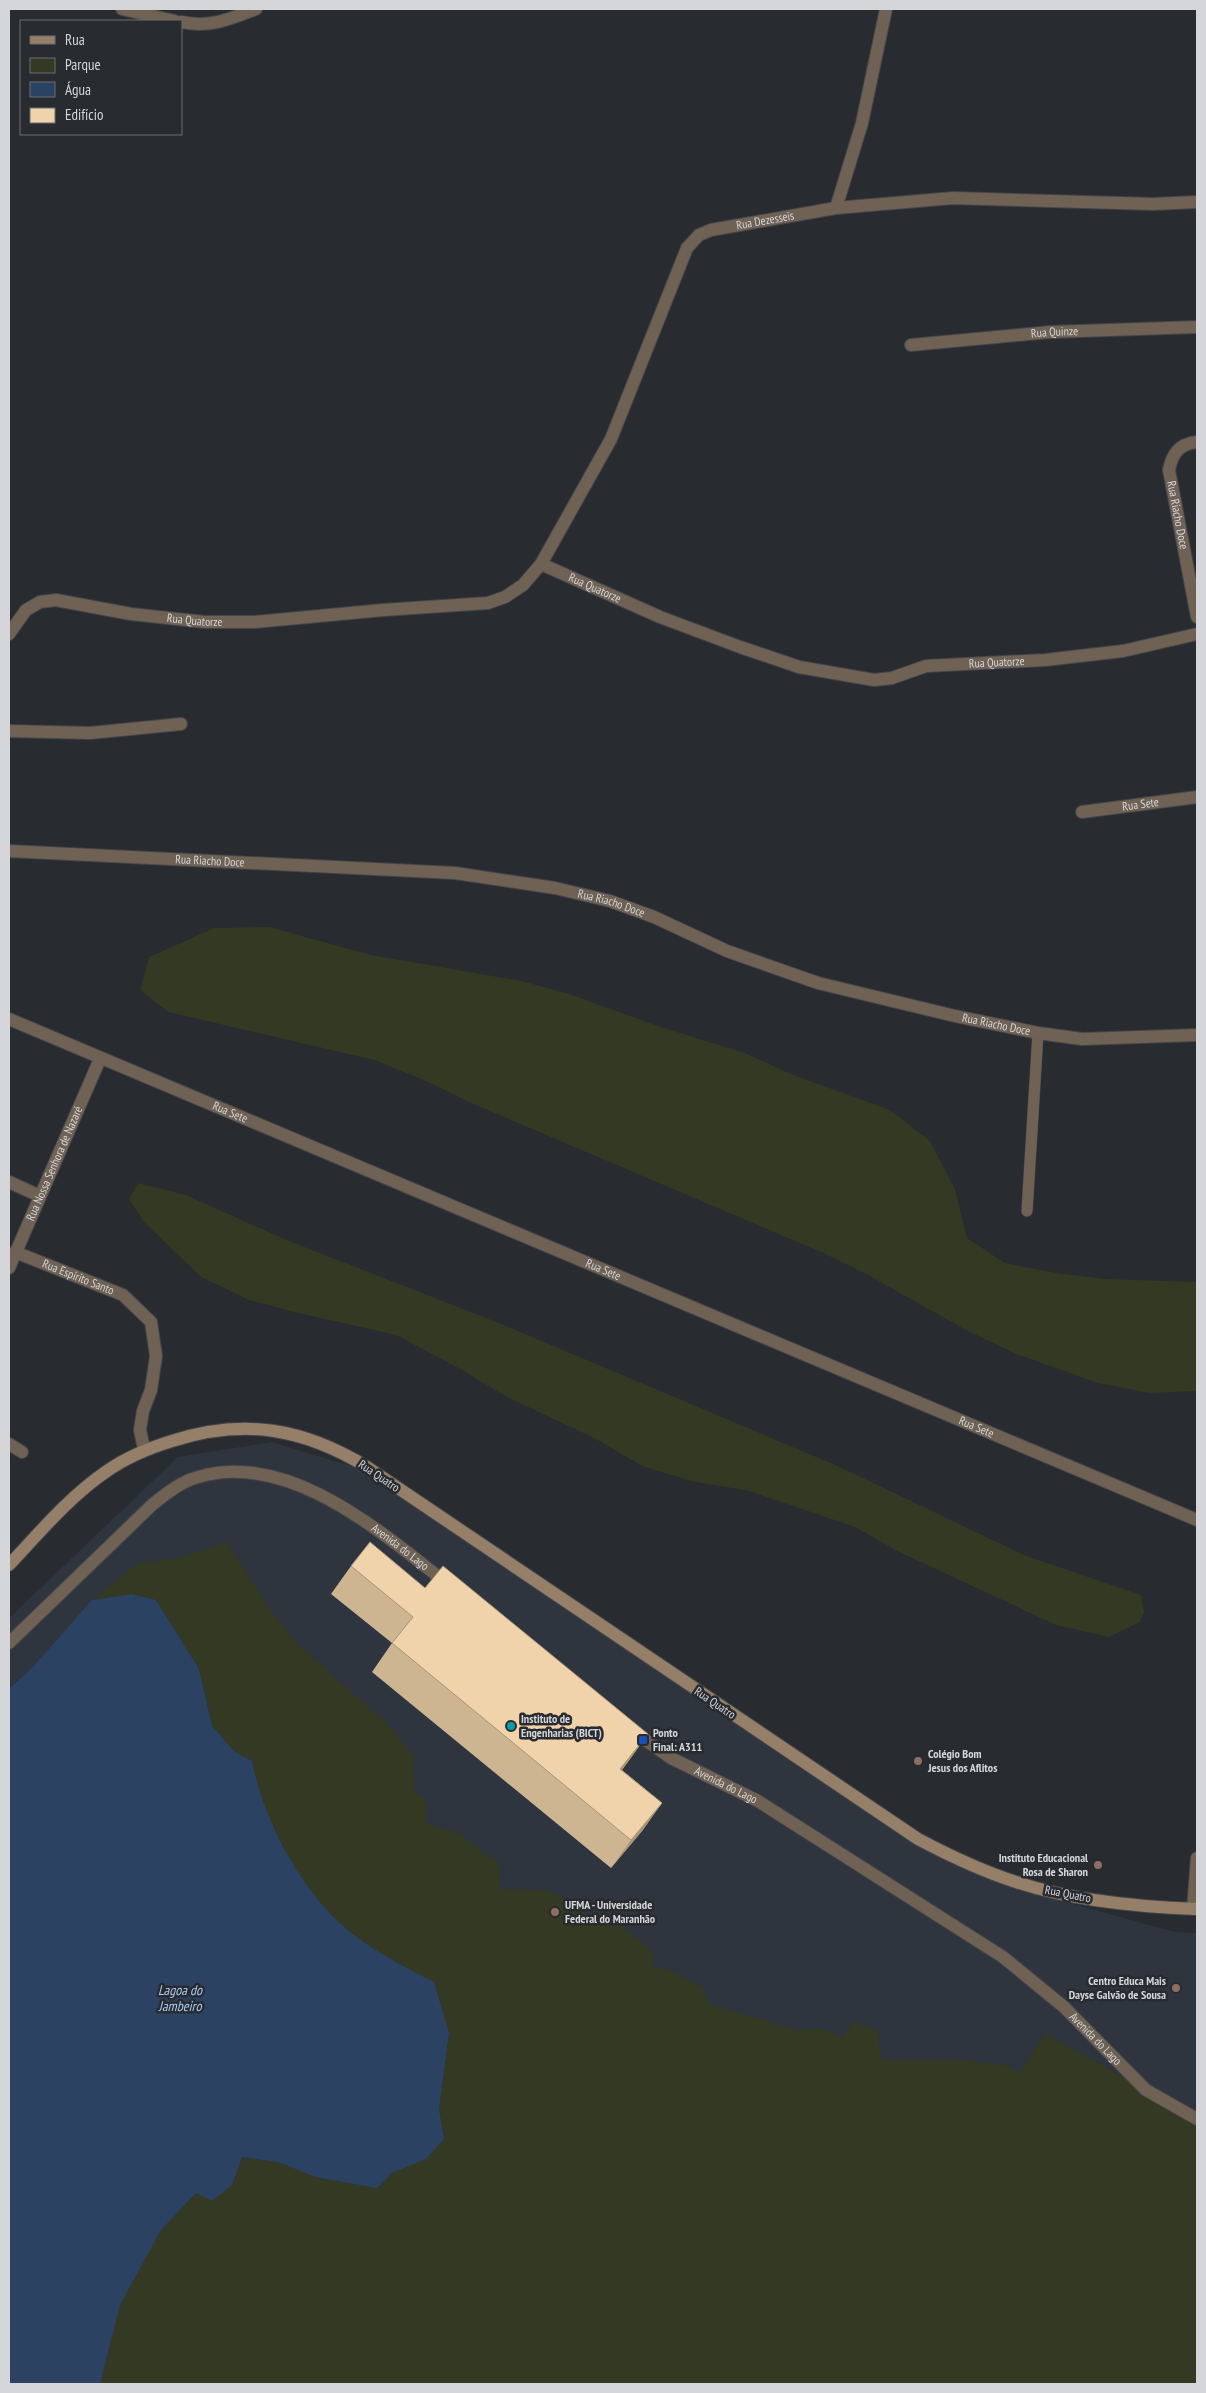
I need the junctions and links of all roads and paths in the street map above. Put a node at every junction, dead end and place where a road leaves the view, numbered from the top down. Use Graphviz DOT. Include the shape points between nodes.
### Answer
graph roads {
  1 [pos="122,9"];
  2 [pos="256,9"];
  3 [pos="886,9"];
  4 [pos="171,20"];
  5 [pos="182,22"];
  6 [pos="1197,202"];
  7 [pos="836,208"];
  8 [pos="1197,326"];
  9 [pos="911,345"];
  10 [pos="1197,442"];
  11 [pos="541,564"];
  12 [pos="1197,617"];
  13 [pos="9,634"];
  14 [pos="1197,634"];
  15 [pos="182,724"];
  16 [pos="9,731"];
  17 [pos="1197,797"];
  18 [pos="1082,812"];
  19 [pos="9,851"];
  20 [pos="9,1019"];
  21 [pos="1038,1033"];
  22 [pos="1197,1035"];
  23 [pos="100,1059"];
  24 [pos="9,1182"];
  25 [pos="40,1196"];
  26 [pos="1027,1211"];
  27 [pos="16,1252"];
  28 [pos="9,1268"];
  29 [pos="9,1444"];
  30 [pos="144,1449"];
  31 [pos="22,1452"];
  32 [pos="1197,1520"];
  33 [pos="9,1564"];
  34 [pos="457,1591"];
  35 [pos="9,1643"];
  36 [pos="622,1722"];
  37 [pos="1197,1858"];
  38 [pos="1195,1909"];
  39 [pos="1197,2119"];
  1 -- 4 [label="street"];
  2 -- 5 [label="street" via="220,23 199,26"];
  3 -- 7 [label="street" via="862,123"];
  6 -- 7 [label="street, Rua Dezesseis" via="1153,204 953,198"];
  7 -- 11 [label="street, Rua Dezesseis" via="728,226 711,230 692,241 611,439"];
  8 -- 9 [label="street, Rua Quinze" via="1050,332"];
  10 -- 12 [label="street, Rua Riacho Doce" via="1181,447 1172,456 1169,470"];
  11 -- 13 [label="street, Rua Quatorze" via="524,584 505,597 488,603 255,622 205,622 131,614 56,600 40,602 26,610"];
  11 -- 14 [label="street, Rua Quatorze" via="660,617 740,647 799,667 874,680 892,678 926,666 1045,660 1123,651"];
  15 -- 16 [label="street" via="90,733"];
  17 -- 18 [label="street, Rua Sete"];
  19 -- 21 [label="street, Rua Riacho Doce" via="455,873 555,888 610,901 654,917 727,952 818,983"];
  20 -- 23 [label="street, Rua Sete"];
  21 -- 22 [label="street, Rua Riacho Doce" via="1082,1040"];
  21 -- 26 [label="lane"];
  23 -- 25 [label="street, Rua Nossa Senhora de Nazaré"];
  23 -- 32 [label="street, Rua Sete"];
  24 -- 25 [label="street"];
  25 -- 27 [label="street, Rua Nossa Senhora de Nazaré"];
  27 -- 28 [label="street, Rua Nossa Senhora de Nazaré"];
  27 -- 30 [label="street, Rua Espírito Santo" via="123,1295 151,1322 156,1356 140,1430"];
  29 -- 31 [label="street"];
  30 -- 33 [label="main road, Rua Quatro" via="107,1471 67,1504"];
  30 -- 38 [label="main road, Rua Quatro" via="199,1432 228,1428 287,1433 345,1453 880,1816 934,1848 1009,1880 1060,1893 1148,1906"];
  34 -- 35 [label="street, Avenida do Lago" via="373,1525 327,1498 279,1480 230,1472 194,1478 152,1504"];
  36 -- 39 [label="street, Avenida do Lago" via="672,1758 758,1801 1003,1957 1064,2008 1146,2090"];
  37 -- 38 [label="street"];
}
